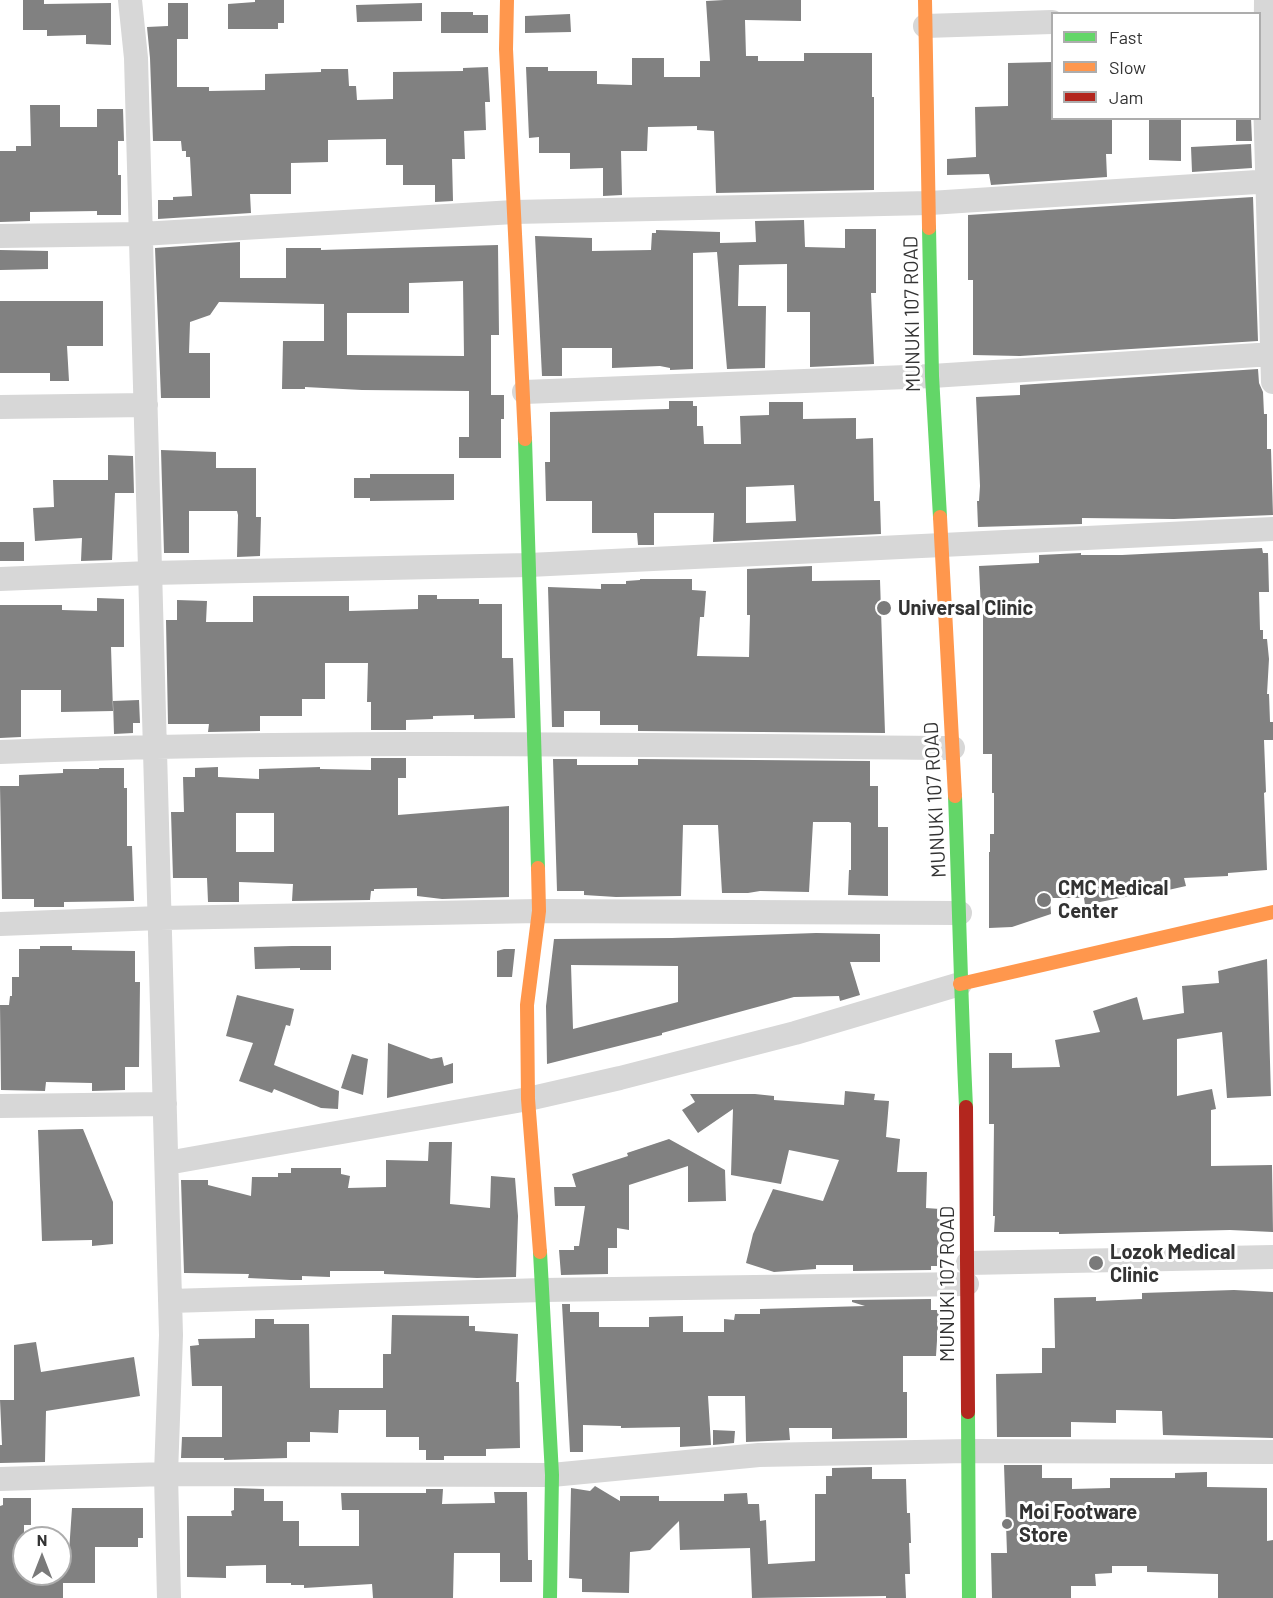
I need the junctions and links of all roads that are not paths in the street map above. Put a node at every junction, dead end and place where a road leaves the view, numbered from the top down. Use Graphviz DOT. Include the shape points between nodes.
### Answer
graph roads {
  1 [pos="130,0"];
  2 [pos="507,0"];
  3 [pos="924,0"];
  4 [pos="1266,12"];
  5 [pos="1051,22"];
  6 [pos="925,26"];
  7 [pos="1271,181"];
  8 [pos="930,203"];
  9 [pos="514,212"];
  10 [pos="141,234"];
  11 [pos="0,236"];
  12 [pos="1272,354"];
  13 [pos="932,376"];
  14 [pos="1273,382"];
  15 [pos="524,392"];
  16 [pos="146,405"];
  17 [pos="0,407"];
  18 [pos="1273,529"];
  19 [pos="940,546"];
  20 [pos="529,565"];
  21 [pos="150,573"];
  22 [pos="0,579"];
  23 [pos="534,744"];
  24 [pos="155,746"];
  25 [pos="953,748"];
  26 [pos="0,752"];
  27 [pos="539,910"];
  28 [pos="1273,912"];
  29 [pos="960,913"];
  30 [pos="160,918"];
  31 [pos="0,924"];
  32 [pos="960,984"];
  33 [pos="528,1099"];
  34 [pos="165,1104"];
  35 [pos="0,1106"];
  36 [pos="167,1163"];
  37 [pos="1273,1257"];
  38 [pos="968,1274"];
  39 [pos="543,1290"];
  40 [pos="170,1301"];
  41 [pos="968,1451"];
  42 [pos="1273,1452"];
  43 [pos="166,1474"];
  44 [pos="552,1475"];
  45 [pos="0,1479"];
  46 [pos="169,1598"];
  47 [pos="550,1598"];
  48 [pos="969,1598"];
  1 -- 10 [label="street" via="136,58"];
  2 -- 9 [label="street"];
  3 -- 6 [label="street, MUNUKI 107 ROAD"];
  4 -- 7 [label="street" via="1265,98"];
  5 -- 6 [label="street"];
  6 -- 8 [label="street, MUNUKI 107 ROAD"];
  7 -- 8 [label="street"];
  7 -- 12 [label="street"];
  8 -- 9 [label="street"];
  8 -- 13 [label="street, MUNUKI 107 ROAD"];
  9 -- 10 [label="street"];
  9 -- 15 [label="street"];
  10 -- 11 [label="street"];
  10 -- 16 [label="street"];
  12 -- 13 [label="street"];
  12 -- 14 [label="street"];
  13 -- 15 [label="street"];
  13 -- 19 [label="street, MUNUKI 107 ROAD"];
  15 -- 20 [label="street"];
  16 -- 17 [label="street"];
  16 -- 21 [label="street"];
  18 -- 19 [label="street"];
  19 -- 20 [label="street"];
  19 -- 25 [label="street, MUNUKI 107 ROAD"];
  20 -- 21 [label="street"];
  20 -- 23 [label="street"];
  21 -- 22 [label="street"];
  21 -- 24 [label="street"];
  23 -- 24 [label="street"];
  23 -- 25 [label="street"];
  23 -- 27 [label="street"];
  24 -- 26 [label="street"];
  24 -- 30 [label="street"];
  25 -- 29 [label="street, MUNUKI 107 ROAD"];
  27 -- 29 [label="street"];
  27 -- 30 [label="street"];
  27 -- 33 [label="street" via="527,1005"];
  28 -- 32 [label="street"];
  29 -- 32 [label="street, MUNUKI 107 ROAD"];
  30 -- 31 [label="street"];
  30 -- 34 [label="street"];
  32 -- 33 [label="street" via="739,1048"];
  32 -- 38 [label="street, MUNUKI 107 ROAD"];
  33 -- 36 [label="street"];
  33 -- 39 [label="street"];
  34 -- 35 [label="street"];
  34 -- 36 [label="street"];
  36 -- 40 [label="street"];
  37 -- 38 [label="street"];
  38 -- 39 [label="street"];
  38 -- 41 [label="street, MUNUKI 107 ROAD"];
  39 -- 40 [label="street"];
  39 -- 44 [label="street"];
  40 -- 43 [label="street"];
  41 -- 42 [label="street"];
  41 -- 44 [label="street" via="759,1455"];
  41 -- 48 [label="street, MUNUKI 107 ROAD"];
  43 -- 44 [label="street"];
  43 -- 45 [label="street"];
  43 -- 46 [label="street"];
  44 -- 47 [label="street"];
}
